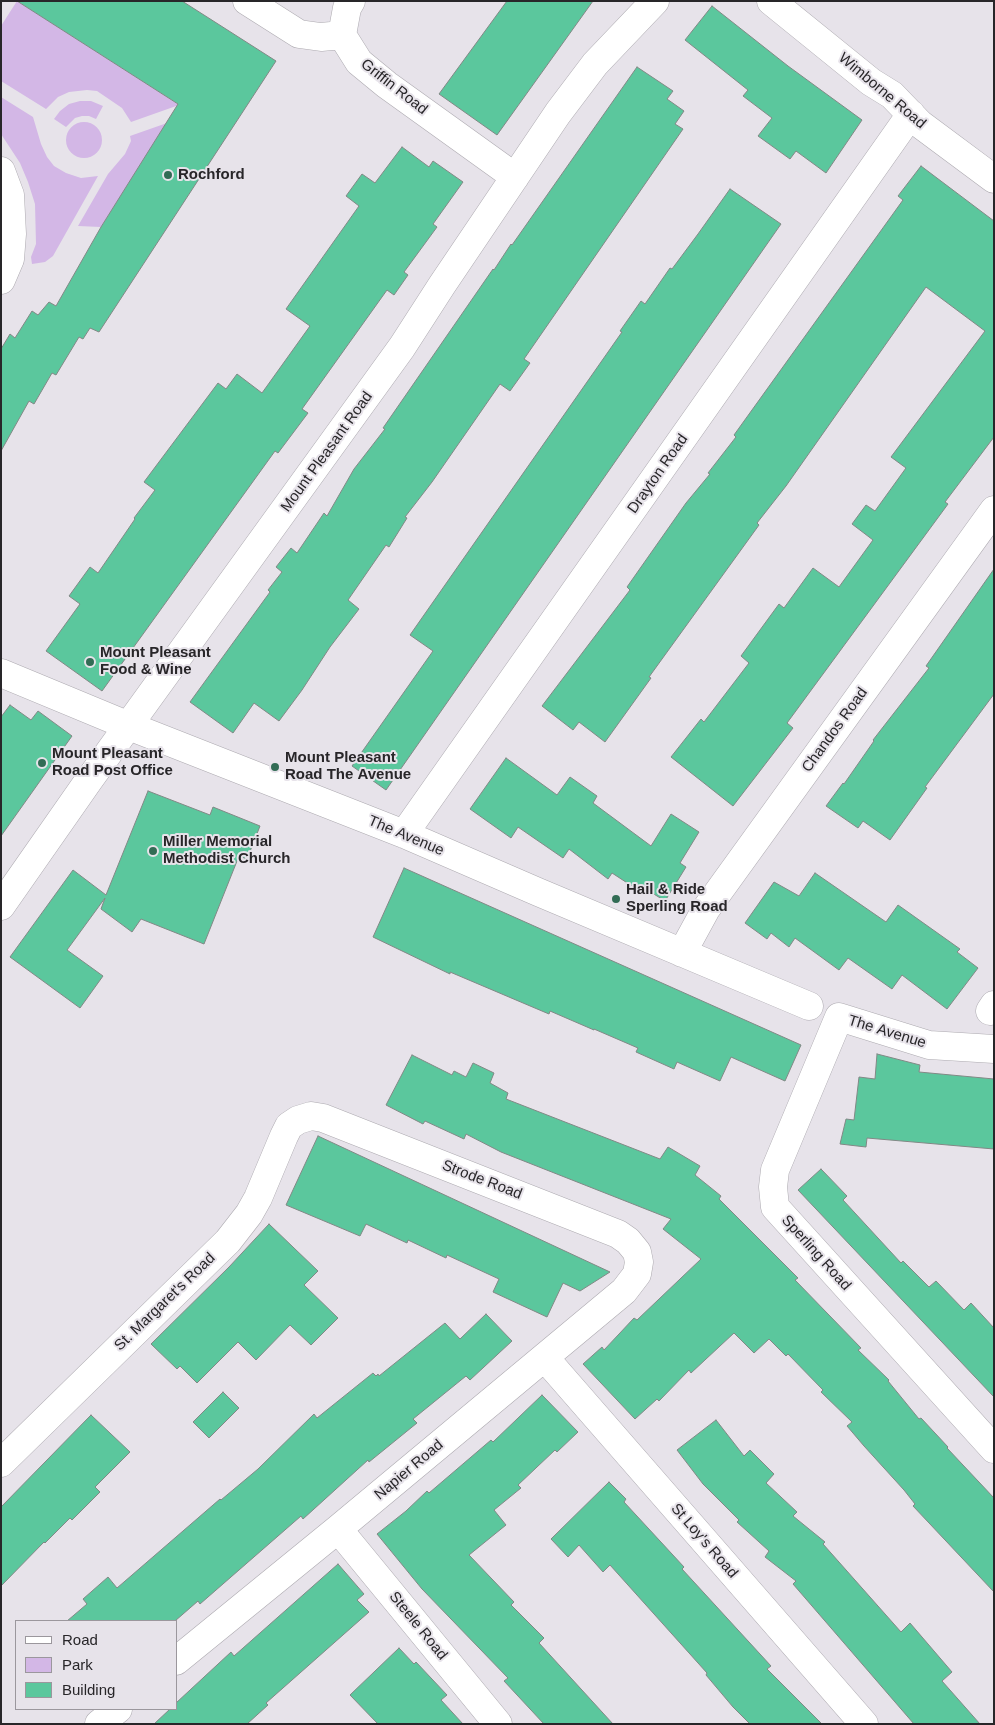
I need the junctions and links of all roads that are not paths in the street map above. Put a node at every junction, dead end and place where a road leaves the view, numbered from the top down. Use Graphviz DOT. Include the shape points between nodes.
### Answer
graph roads {
  1 [pos="247,1"];
  2 [pos="351,1"];
  3 [pos="655,1"];
  4 [pos="771,1"];
  5 [pos="342,35"];
  6 [pos="916,119"];
  7 [pos="1,171"];
  8 [pos="514,177"];
  9 [pos="994,179"];
  10 [pos="1,280"];
  11 [pos="994,510"];
  12 [pos="1,672"];
  13 [pos="129,726"];
  14 [pos="404,834"];
  15 [pos="1,906"];
  16 [pos="682,953"];
  17 [pos="809,1006"];
  18 [pos="839,1017"];
  19 [pos="986,1049"];
  20 [pos="298,1120"];
  21 [pos="637,1274"];
  22 [pos="545,1358"];
  23 [pos="994,1449"];
  24 [pos="1,1463"];
  25 [pos="338,1529"];
  26 [pos="178,1659"];
  27 [pos="118,1710"];
  28 [pos="120,1710"];
  29 [pos="99,1724"];
  30 [pos="134,1724"];
  31 [pos="498,1724"];
  32 [pos="864,1724"];
  1 -- 5 [label="street" via="299,34"];
  2 -- 5 [label="street"];
  3 -- 8 [label="street, Mount Pleasant Road" via="595,64"];
  4 -- 6 [label="street, Wimborne Road" via="871,82 892,95"];
  5 -- 8 [label="street, Griffin Road" via="359,62"];
  6 -- 9 [label="street, Wimborne Road"];
  6 -- 14 [label="street, Drayton Road"];
  7 -- 10 [label="street" via="10,195 12,234 10,259"];
  8 -- 13 [label="street, Mount Pleasant Road" via="402,347"];
  11 -- 16 [label="street, Chandos Road" via="706,909"];
  12 -- 13 [label="street, The Avenue"];
  13 -- 14 [label="street, The Avenue"];
  13 -- 15 [label="street, Mount Pleasant Road"];
  14 -- 16 [label="street, The Avenue"];
  16 -- 17 [label="street, The Avenue"];
  18 -- 19 [label="street, The Avenue" via="929,1045"];
  18 -- 23 [label="street, Sperling Road" via="775,1170 775,1207"];
  20 -- 21 [label="street, Strode Road" via="310,1116 323,1118 618,1234 638,1252"];
  20 -- 24 [label="street, St. Margaret's Road" via="289,1126 258,1198 228,1241"];
  21 -- 22 [label="street, Napier Road" via="624,1291"];
  22 -- 25 [label="street, Napier Road"];
  22 -- 32 [label="street, St Loy's Road"];
  25 -- 26 [label="street, Napier Road"];
  25 -- 31 [label="street, Steele Road"];
  27 -- 29 [label="street"];
  28 -- 30 [label="street"];
}
